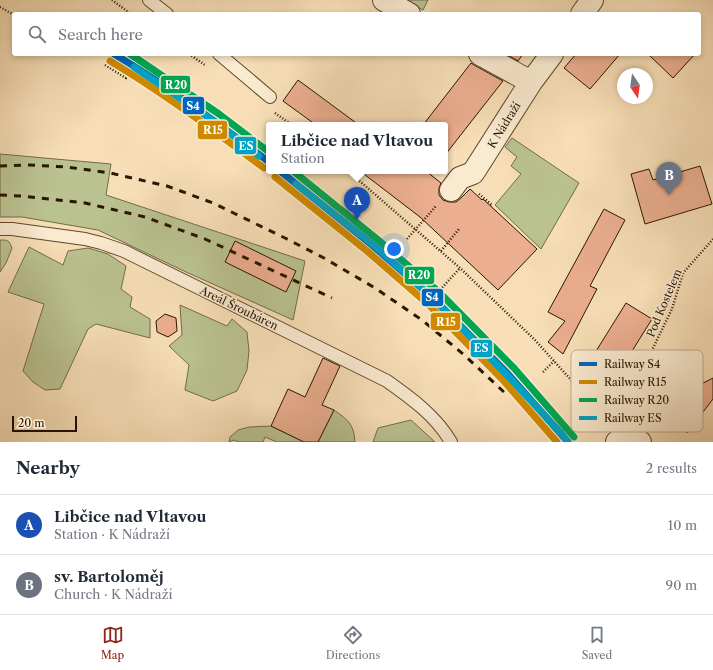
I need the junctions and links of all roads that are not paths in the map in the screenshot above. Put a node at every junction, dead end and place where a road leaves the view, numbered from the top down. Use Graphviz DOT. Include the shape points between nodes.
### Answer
graph roads {
  1 [pos="149,0"];
  2 [pos="384,0"];
  3 [pos="592,0"];
  4 [pos="164,12"];
  5 [pos="405,12"];
  6 [pos="583,12"];
  7 [pos="221,56"];
  8 [pos="484,56"];
  9 [pos="550,56"];
  10 [pos="531,82"];
  11 [pos="270,97"];
  12 [pos="451,190"];
  13 [pos="0,229"];
  14 [pos="617,432"];
  15 [pos="451,442"];
  16 [pos="640,442"];
  1 -- 4 [label="lane"];
  2 -- 5 [label="street"];
  3 -- 6 [label="street"];
  7 -- 11 [label="lane"];
  8 -- 10 [label="street"];
  9 -- 10 [label="street, K Nádraží"];
  10 -- 12 [label="street, K Nádraží" via="473,173 460,178"];
  13 -- 15 [label="lane, Areál Šroubáren" via="85,239 124,251 387,381 433,418"];
  14 -- 16 [label="street" via="623,438 632,436"];
}
